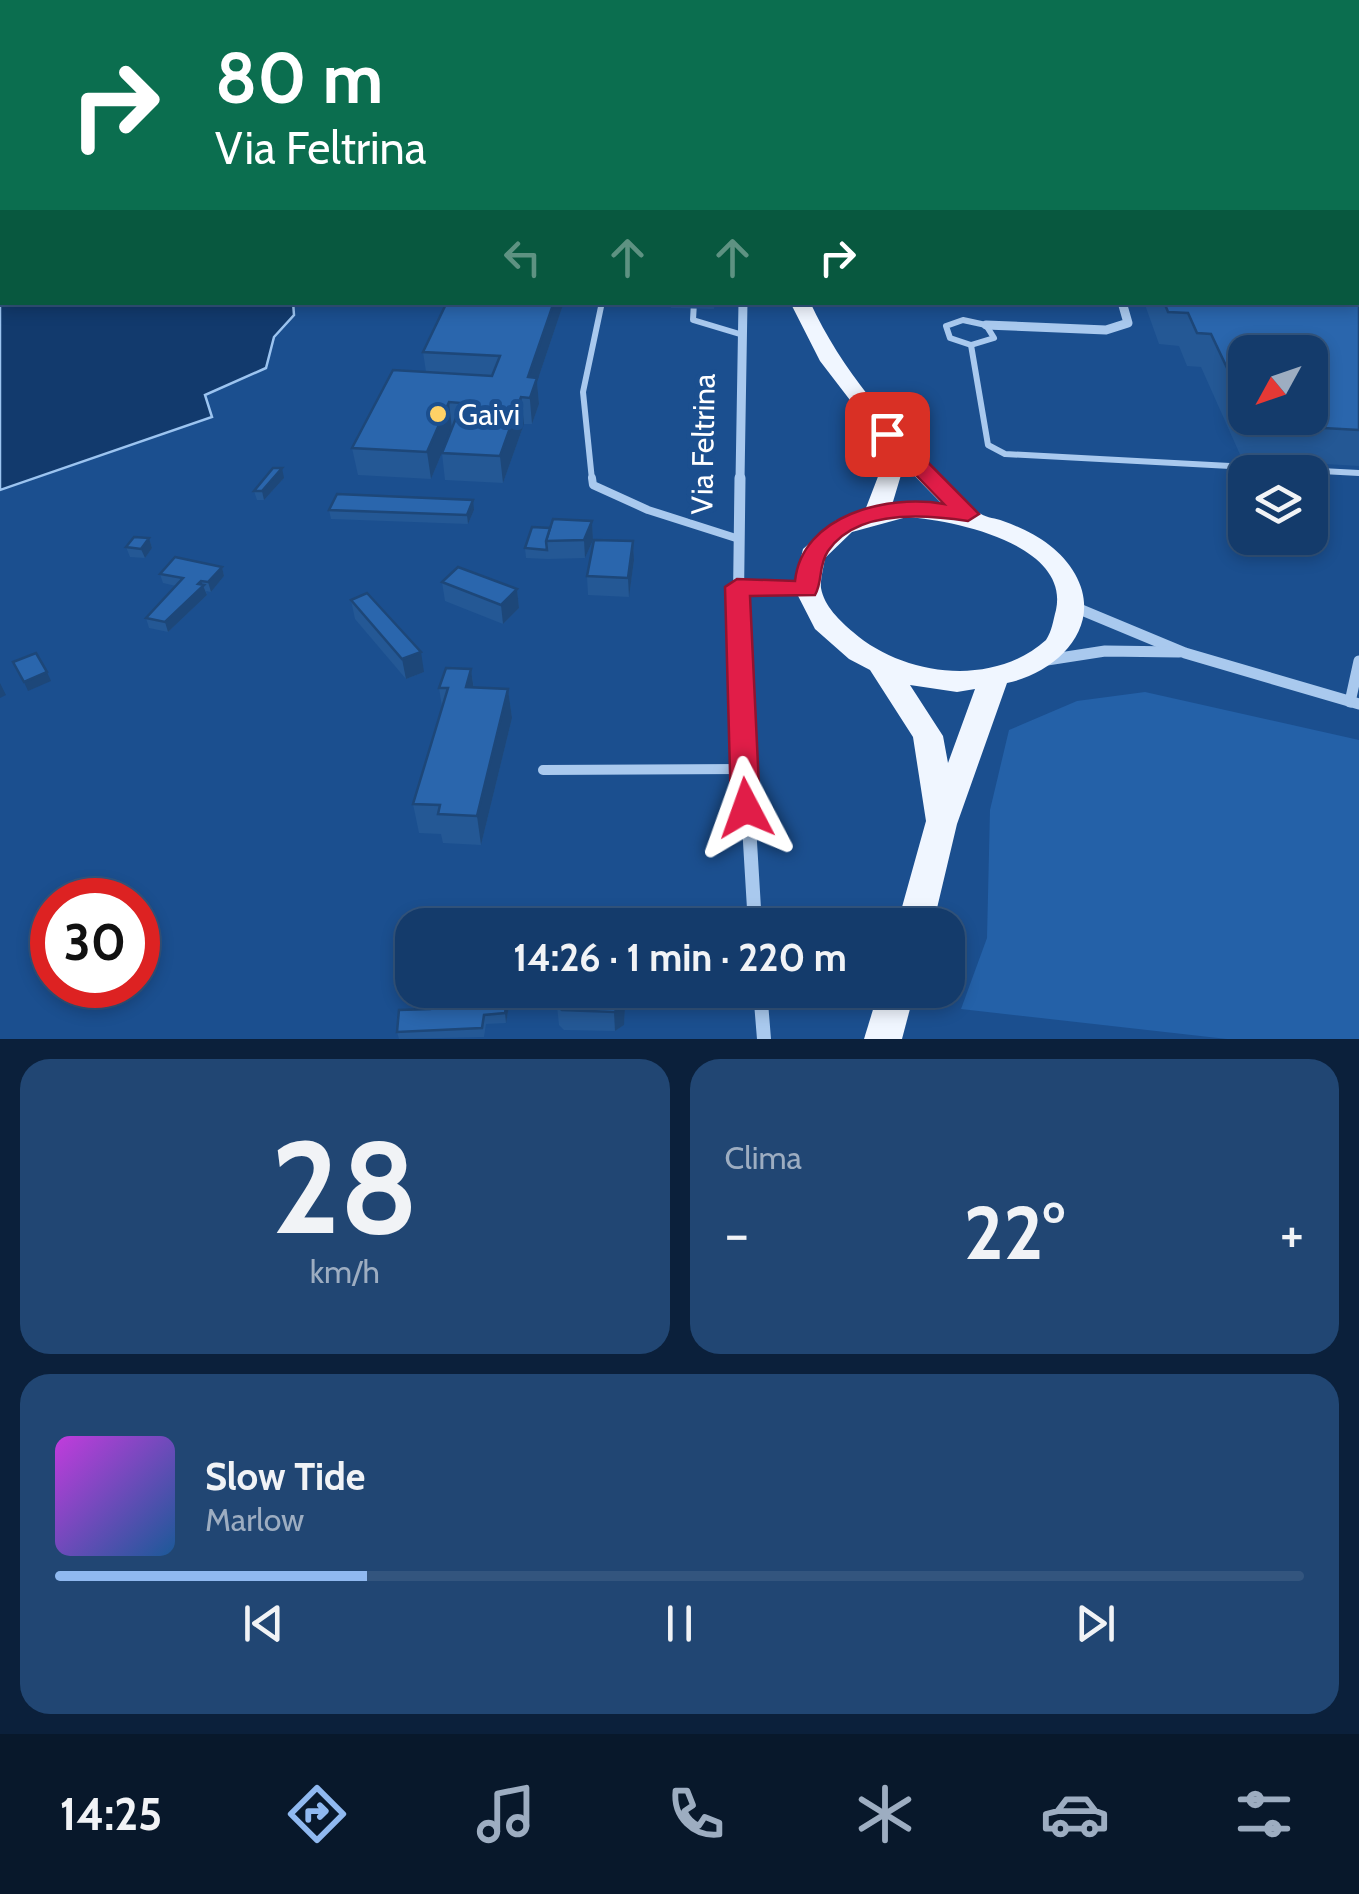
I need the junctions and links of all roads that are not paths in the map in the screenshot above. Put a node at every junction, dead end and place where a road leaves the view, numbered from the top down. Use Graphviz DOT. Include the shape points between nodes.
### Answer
graph roads {
  1 [pos="601,305"];
  2 [pos="694,305"];
  3 [pos="743,305"];
  4 [pos="801,305"];
  5 [pos="1123,305"];
  6 [pos="986,325"];
  7 [pos="743,335"];
  8 [pos="971,345"];
  9 [pos="887,434"];
  10 [pos="1359,473"];
  11 [pos="876,513"];
  12 [pos="968,514"];
  13 [pos="739,539"];
  14 [pos="737,587"];
  15 [pos="806,590"];
  16 [pos="1071,605"];
  17 [pos="1185,652"];
  18 [pos="1040,660"];
  19 [pos="1359,661"];
  20 [pos="882,666"];
  21 [pos="994,678"];
  22 [pos="1354,703"];
  23 [pos="742,769"];
  24 [pos="543,770"];
  25 [pos="942,824"];
  26 [pos="753,908"];
  27 [pos="919,908"];
  28 [pos="761,1008"];
  29 [pos="892,1008"];
  30 [pos="764,1039"];
  31 [pos="883,1039"];
  1 -- 13 [label="lane" via="583,392 593,485"];
  2 -- 7 [label="lane" via="692,320"];
  3 -- 7 [label="street, Via Feltrina"];
  4 -- 9 [label="main road" via="812,334"];
  5 -- 6 [label="street" via="1128,323 1106,330"];
  6 -- 8 [label="lane" via="994,338"];
  6 -- 8 [label="lane" via="963,320 946,326 950,338"];
  7 -- 13 [label="street, Via Feltrina"];
  8 -- 10 [label="lane" via="988,445 1005,454"];
  9 -- 11 [label="main road" via="893,474"];
  9 -- 12 [label="main road"];
  11 -- 12 [label="main road"];
  11 -- 15 [label="main road" via="822,542 808,564"];
  12 -- 16 [label="main road" via="1039,550 1062,576"];
  13 -- 14 [label="street, Via Feltrina"];
  14 -- 15 [label="street"];
  14 -- 23 [label="street, Via Feltrina"];
  15 -- 20 [label="main road" via="830,632"];
  16 -- 17 [label="street"];
  16 -- 18 [label="main road" via="1064,635"];
  17 -- 18 [label="street" via="1105,651"];
  17 -- 22 [label="street"];
  18 -- 21 [label="main road"];
  19 -- 22 [label="street"];
  20 -- 21 [label="main road" via="938,680"];
  20 -- 25 [label="main road" via="928,736"];
  21 -- 25 [label="main road"];
  23 -- 24 [label="lane"];
  23 -- 26 [label="street, Via Feltrina"];
  25 -- 27 [label="main road"];
  28 -- 30 [label="street"];
  29 -- 31 [label="main road"];
}
